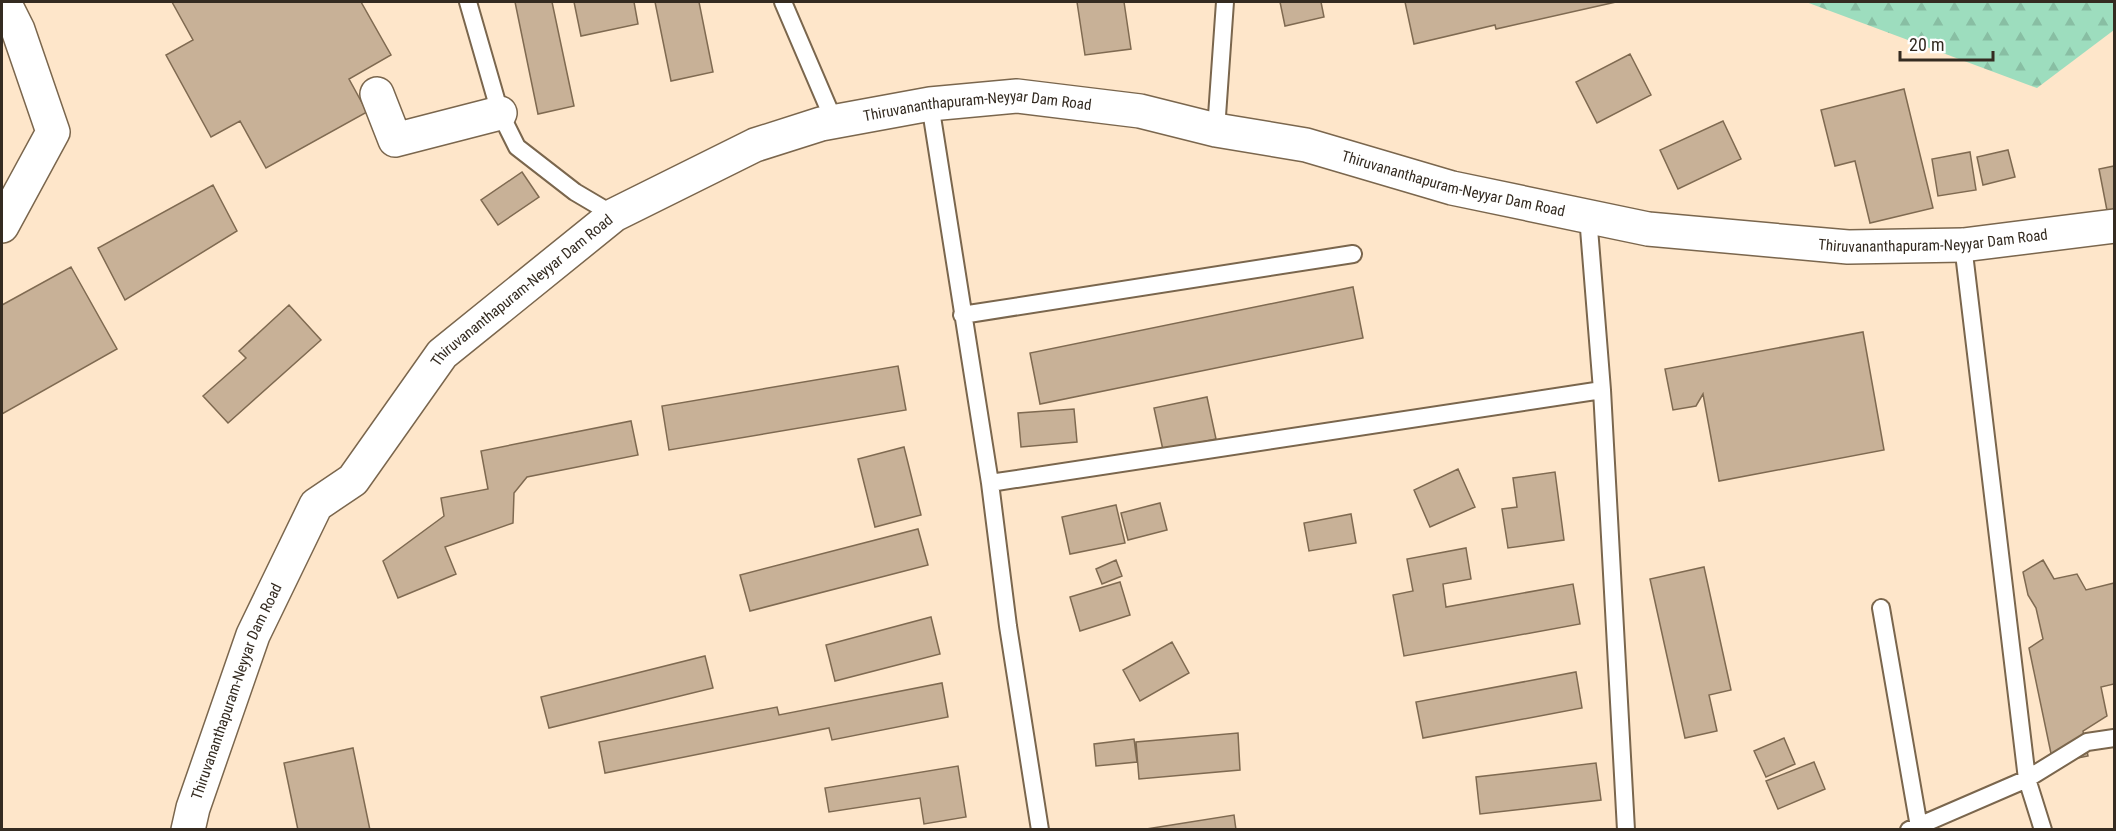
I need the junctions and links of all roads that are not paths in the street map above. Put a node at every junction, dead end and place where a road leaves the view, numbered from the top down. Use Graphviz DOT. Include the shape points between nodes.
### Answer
graph roads {
  1 [pos="4,2"];
  2 [pos="468,2"];
  3 [pos="783,2"];
  4 [pos="1225,2"];
  5 [pos="377,94"];
  6 [pos="930,104"];
  7 [pos="500,114"];
  8 [pos="834,122"];
  9 [pos="1216,130"];
  10 [pos="614,215"];
  11 [pos="1588,216"];
  12 [pos="2,226"];
  13 [pos="2115,226"];
  14 [pos="1963,245"];
  15 [pos="1353,254"];
  16 [pos="962,315"];
  17 [pos="1602,390"];
  18 [pos="990,483"];
  19 [pos="1881,608"];
  20 [pos="2115,738"];
  21 [pos="2027,780"];
  22 [pos="1914,828"];
  23 [pos="188,830"];
  24 [pos="1040,830"];
  25 [pos="1626,830"];
  26 [pos="2043,830"];
  1 -- 12 [label="main road" via="18,30 53,132"];
  2 -- 7 [label="lane"];
  3 -- 8 [label="lane"];
  4 -- 9 [label="lane"];
  5 -- 7 [label="main road" via="395,140"];
  6 -- 8 [label="main road, Thiruvananthapuram-Neyyar Dam Road"];
  6 -- 9 [label="main road, Thiruvananthapuram-Neyyar Dam Road" via="1017,96 1140,111"];
  6 -- 16 [label="lane"];
  7 -- 10 [label="lane" via="517,147 575,192"];
  8 -- 10 [label="main road, Thiruvananthapuram-Neyyar Dam Road" via="755,145"];
  9 -- 11 [label="main road, Thiruvananthapuram-Neyyar Dam Road" via="1306,145 1452,188"];
  10 -- 23 [label="main road, Thiruvananthapuram-Neyyar Dam Road" via="442,354 353,480 316,505 253,635"];
  11 -- 14 [label="main road, Thiruvananthapuram-Neyyar Dam Road" via="1648,230 1848,247"];
  11 -- 17 [label="lane"];
  13 -- 14 [label="main road, Thiruvananthapuram-Neyyar Dam Road"];
  14 -- 21 [label="lane"];
  15 -- 16 [label="lane"];
  16 -- 18 [label="lane"];
  17 -- 18 [label="lane"];
  17 -- 25 [label="lane"];
  18 -- 24 [label="lane"];
  19 -- 22 [label="lane"];
  20 -- 21 [label="lane" via="2087,742"];
  21 -- 22 [label="lane"];
  21 -- 26 [label="lane"];
}
